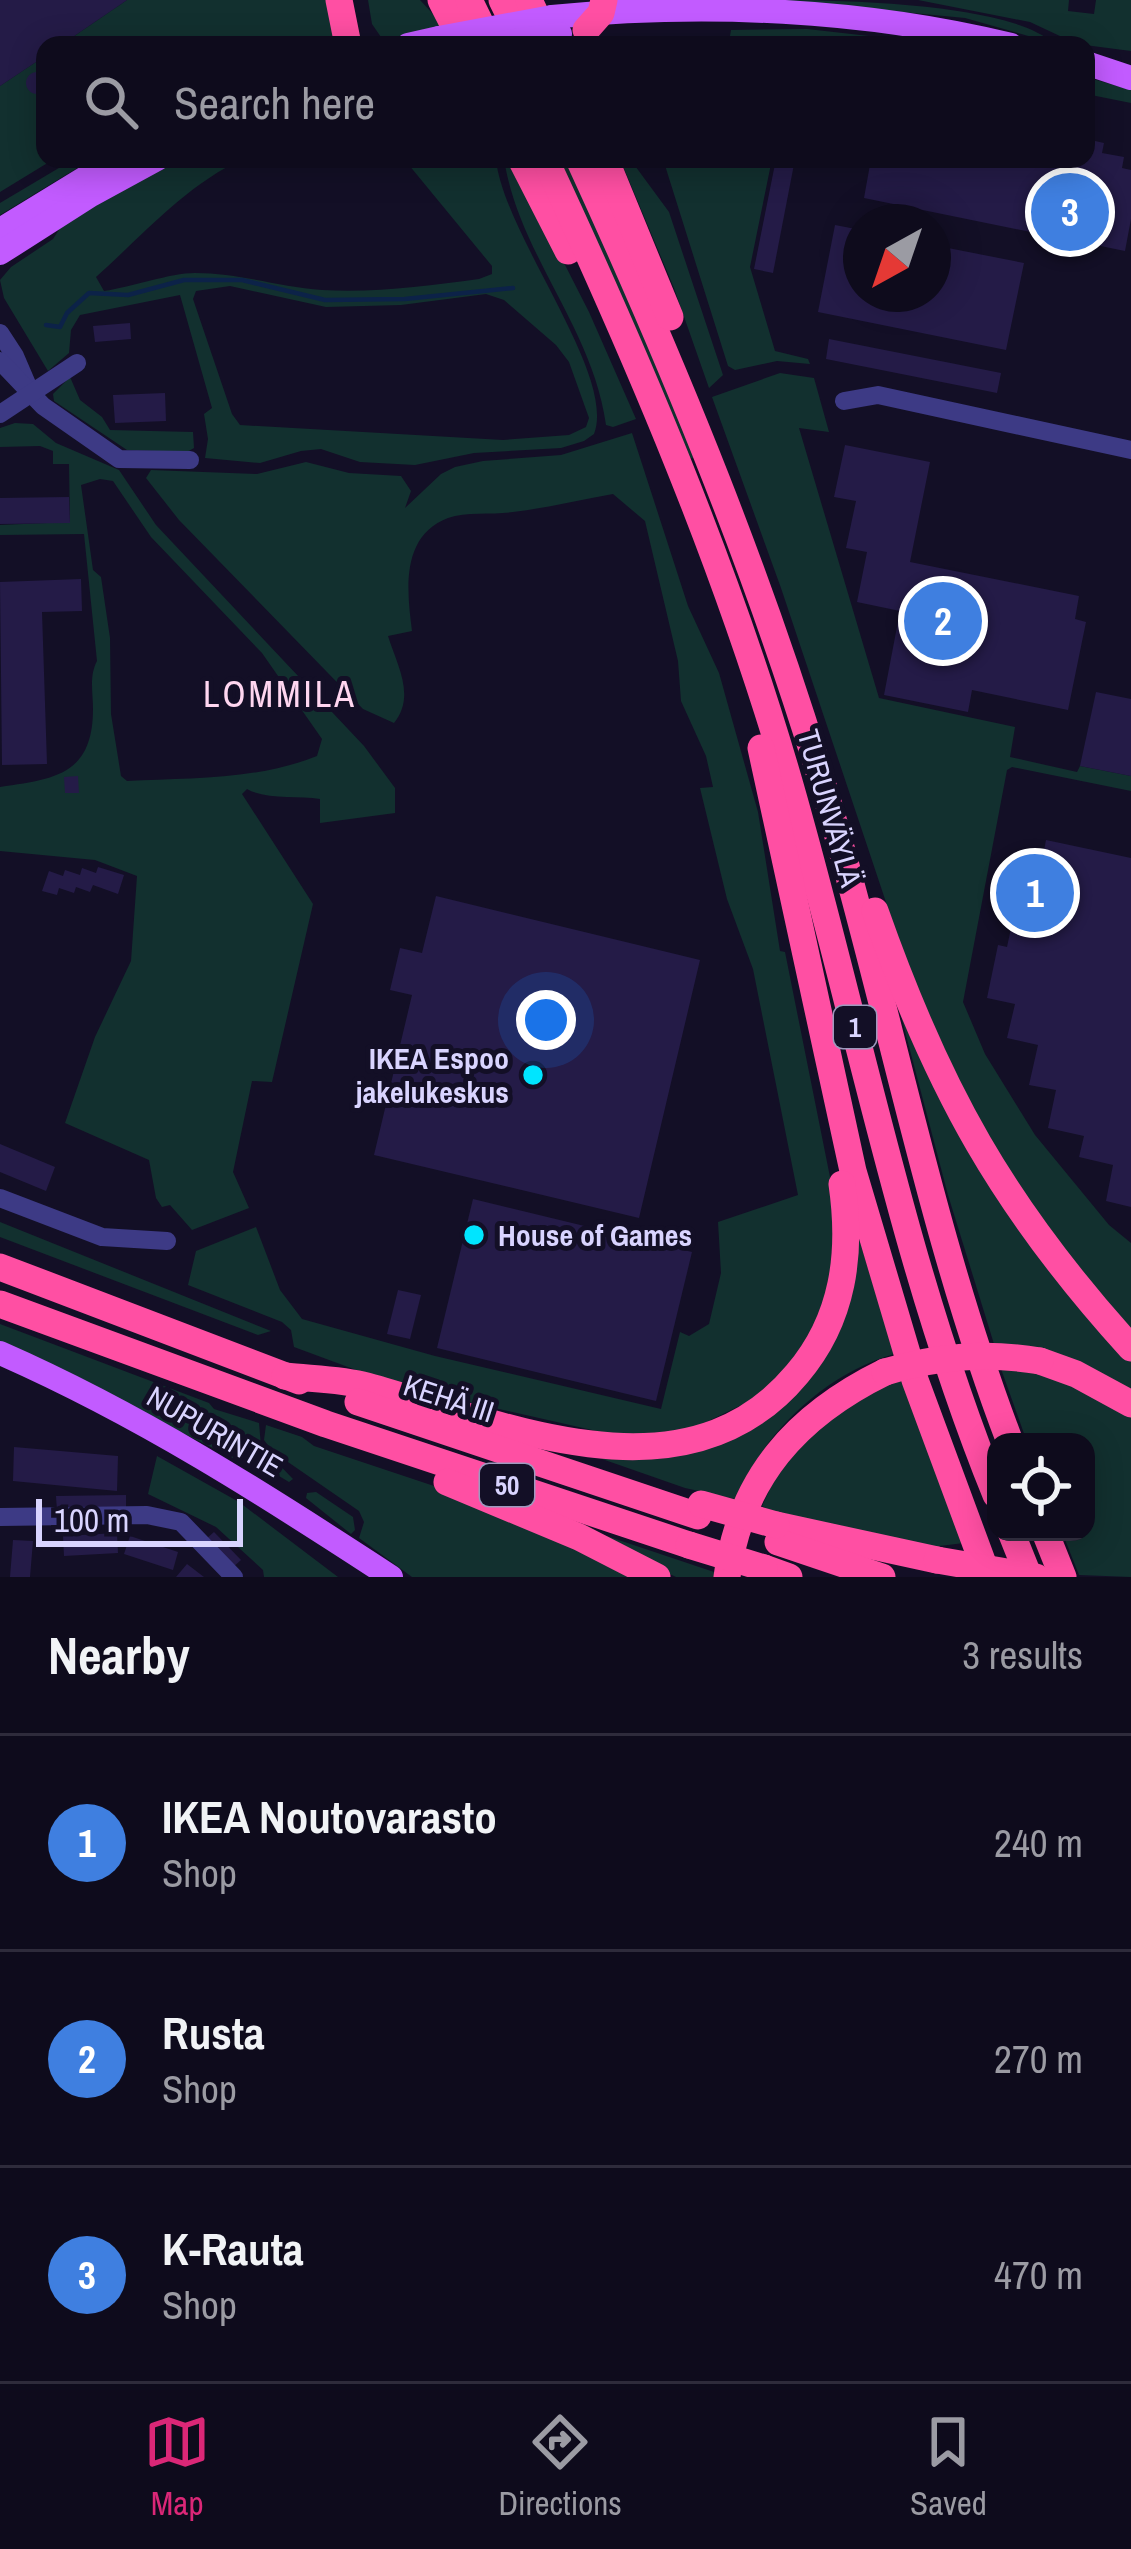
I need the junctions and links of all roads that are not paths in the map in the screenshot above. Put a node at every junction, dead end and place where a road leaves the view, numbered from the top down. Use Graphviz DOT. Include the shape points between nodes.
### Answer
graph roads {
  1 [pos="339,0"];
  2 [pos="441,0"];
  3 [pos="470,0"];
  4 [pos="502,0"];
  5 [pos="529,0"];
  6 [pos="754,6"];
  7 [pos="576,23"];
  8 [pos="346,36"];
  9 [pos="451,36"];
  10 [pos="486,36"];
  11 [pos="486,36"];
  12 [pos="520,36"];
  13 [pos="525,36"];
  14 [pos="959,36"];
  15 [pos="1095,65"];
  16 [pos="1131,74"];
  17 [pos="101,168"];
  18 [pos="140,168"];
  19 [pos="526,168"];
  20 [pos="548,168"];
  21 [pos="583,168"];
  22 [pos="609,168"];
  23 [pos="0,230"];
  24 [pos="0,254"];
  25 [pos="0,333"];
  26 [pos="0,361"];
  27 [pos="77,363"];
  28 [pos="31,394"];
  29 [pos="844,401"];
  30 [pos="0,414"];
  31 [pos="706,448"];
  32 [pos="1131,450"];
  33 [pos="190,460"];
  34 [pos="677,462"];
  35 [pos="714,558"];
  36 [pos="830,808"];
  37 [pos="837,1108"];
  38 [pos="0,1198"];
  39 [pos="166,1241"];
  40 [pos="0,1267"];
  41 [pos="0,1304"];
  42 [pos="1131,1348"];
  43 [pos="0,1353"];
  44 [pos="285,1376"];
  45 [pos="1131,1404"];
  46 [pos="326,1424"];
  47 [pos="1007,1433"];
  48 [pos="987,1469"];
  49 [pos="0,1517"];
  50 [pos="774,1532"];
  51 [pos="1015,1541"];
  52 [pos="1049,1541"];
  53 [pos="777,1573"];
  54 [pos="234,1577"];
  55 [pos="391,1577"];
  56 [pos="657,1577"];
  57 [pos="727,1577"];
  58 [pos="882,1577"];
  59 [pos="988,1577"];
  60 [pos="1033,1577"];
  61 [pos="1063,1577"];
  1 -- 8 [label="highway"];
  2 -- 9 [label="highway"];
  3 -- 11 [label="highway"];
  4 -- 12 [label="highway"];
  5 -- 7 [label="highway"];
  6 -- 7 [label="main road"];
  6 -- 14 [label="main road"];
  7 -- 10 [label="main road, bridge"];
  7 -- 13 [label="main road, bridge"];
  15 -- 16 [label="main road"];
  17 -- 23 [label="main road"];
  18 -- 24 [label="main road"];
  19 -- 34 [label="highway" via="645,413"];
  20 -- 34 [label="highway, TURUNVÄYLÄ / 1"];
  21 -- 31 [label="highway, TURUNVÄYLÄ / 1"];
  22 -- 31 [label="highway" via="694,382"];
  25 -- 28 [label="street"];
  26 -- 28 [label="street"];
  27 -- 28 [label="street"];
  28 -- 30 [label="street"];
  28 -- 33 [label="street" via="119,459"];
  29 -- 32 [label="street" via="878,395"];
  31 -- 36 [label="highway, TURUNVÄYLÄ / 1"];
  34 -- 35 [label="highway, TURUNVÄYLÄ / 1"];
  35 -- 37 [label="highway" via="717,602 769,778"];
  35 -- 48 [label="highway, TURUNVÄYLÄ / 1" via="786,771 931,1309"];
  36 -- 42 [label="highway" via="859,861 923,1039 974,1141 1033,1233"];
  36 -- 47 [label="highway, TURUNVÄYLÄ / 1" via="935,1210"];
  37 -- 44 [label="highway" via="848,1235 838,1300 798,1373 736,1425 676,1446 613,1448 362,1384"];
  37 -- 59 [label="highway" via="915,1379"];
  38 -- 39 [label="street" via="102,1237"];
  40 -- 44 [label="highway, KEHÄ III / 50"];
  41 -- 46 [label="highway, 50"];
  43 -- 55 [label="main road, NUPURINTIE" via="208,1458"];
  44 -- 50 [label="highway, KEHÄ III / 50"];
  45 -- 57 [label="highway, bridge" via="1040,1361 944,1357 885,1372 818,1410 773,1460 743,1507"];
  46 -- 53 [label="highway, 50, bridge"];
  46 -- 56 [label="highway" via="347,1443"];
  49 -- 54 [label="street" via="172,1520"];
  50 -- 58 [label="highway, KEHÄ III / 50"];
  50 -- 60 [label="highway, bridge"];
  51 -- 60 [label="highway"];
  52 -- 61 [label="highway"];
}
